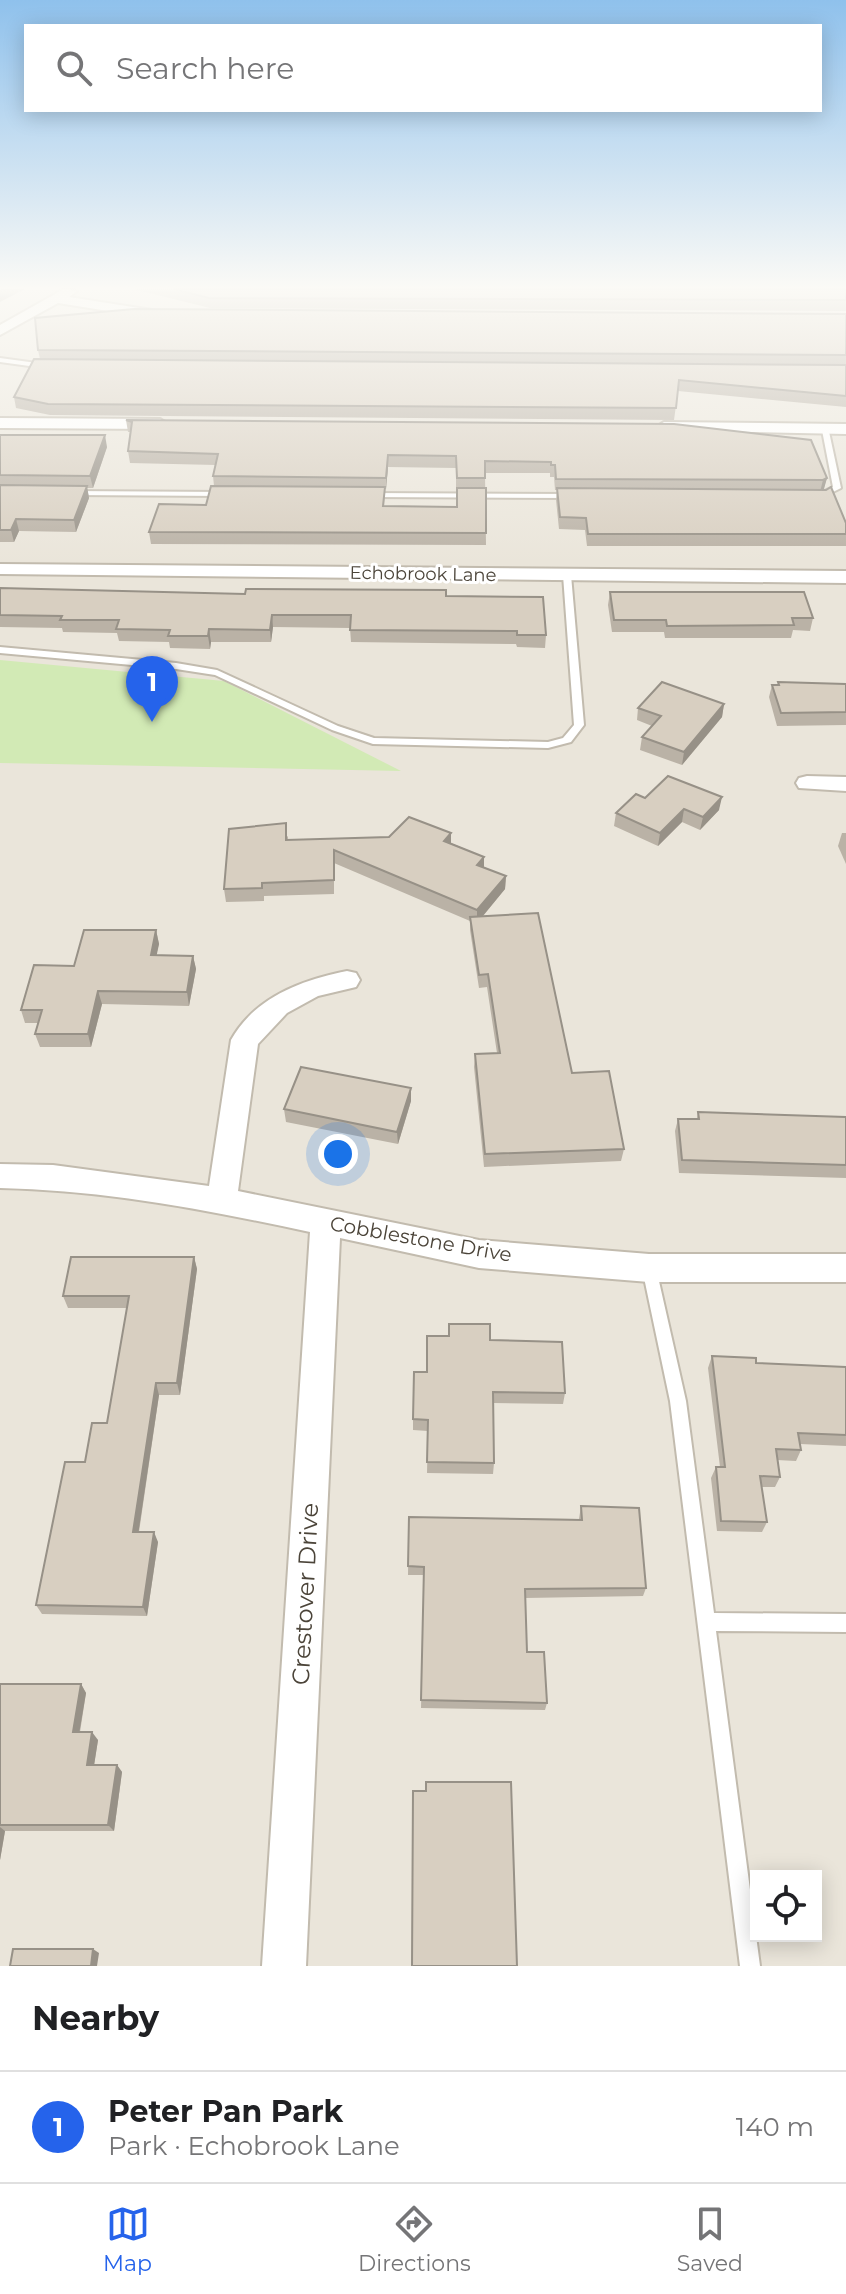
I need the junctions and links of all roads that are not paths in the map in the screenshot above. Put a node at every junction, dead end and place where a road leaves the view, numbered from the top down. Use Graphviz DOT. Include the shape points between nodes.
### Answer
graph roads {
  1 [pos="0,423"];
  2 [pos="174,424"];
  3 [pos="650,427"];
  4 [pos="824,427"];
  5 [pos="846,429"];
  6 [pos="63,493"];
  7 [pos="237,494"];
  8 [pos="364,494"];
  9 [pos="586,496"];
  10 [pos="807,497"];
  11 [pos="0,569"];
  12 [pos="567,575"];
  13 [pos="846,577"];
  14 [pos="0,650"];
  15 [pos="807,783"];
  16 [pos="846,784"];
  17 [pos="347,980"];
  18 [pos="0,1176"];
  19 [pos="222,1200"];
  20 [pos="326,1222"];
  21 [pos="649,1268"];
  22 [pos="846,1268"];
  23 [pos="705,1622"];
  24 [pos="846,1623"];
  25 [pos="284,1966"];
  26 [pos="750,1966"];
  1 -- 2 [label="street"];
  3 -- 4 [label="street"];
  4 -- 5 [label="street"];
  4 -- 10 [label="lane" via="837,488 823,497"];
  6 -- 7 [label="lane"];
  8 -- 9 [label="lane"];
  11 -- 12 [label="street, Echobrook Lane"];
  12 -- 13 [label="street, Echobrook Lane"];
  12 -- 14 [label="lane" via="579,725 567,740 548,745 373,741 217,673"];
  15 -- 16 [label="street"];
  17 -- 19 [label="street" via="311,988 278,1006 245,1040"];
  18 -- 19 [label="street, Cobblestone Drive" via="53,1177"];
  19 -- 20 [label="street, Cobblestone Drive"];
  20 -- 21 [label="street, Cobblestone Drive" via="479,1254"];
  20 -- 25 [label="street, Crestover Drive"];
  21 -- 22 [label="street, Cobblestone Drive"];
  21 -- 23 [label="lane" via="678,1401"];
  23 -- 24 [label="lane"];
  23 -- 26 [label="lane"];
}
